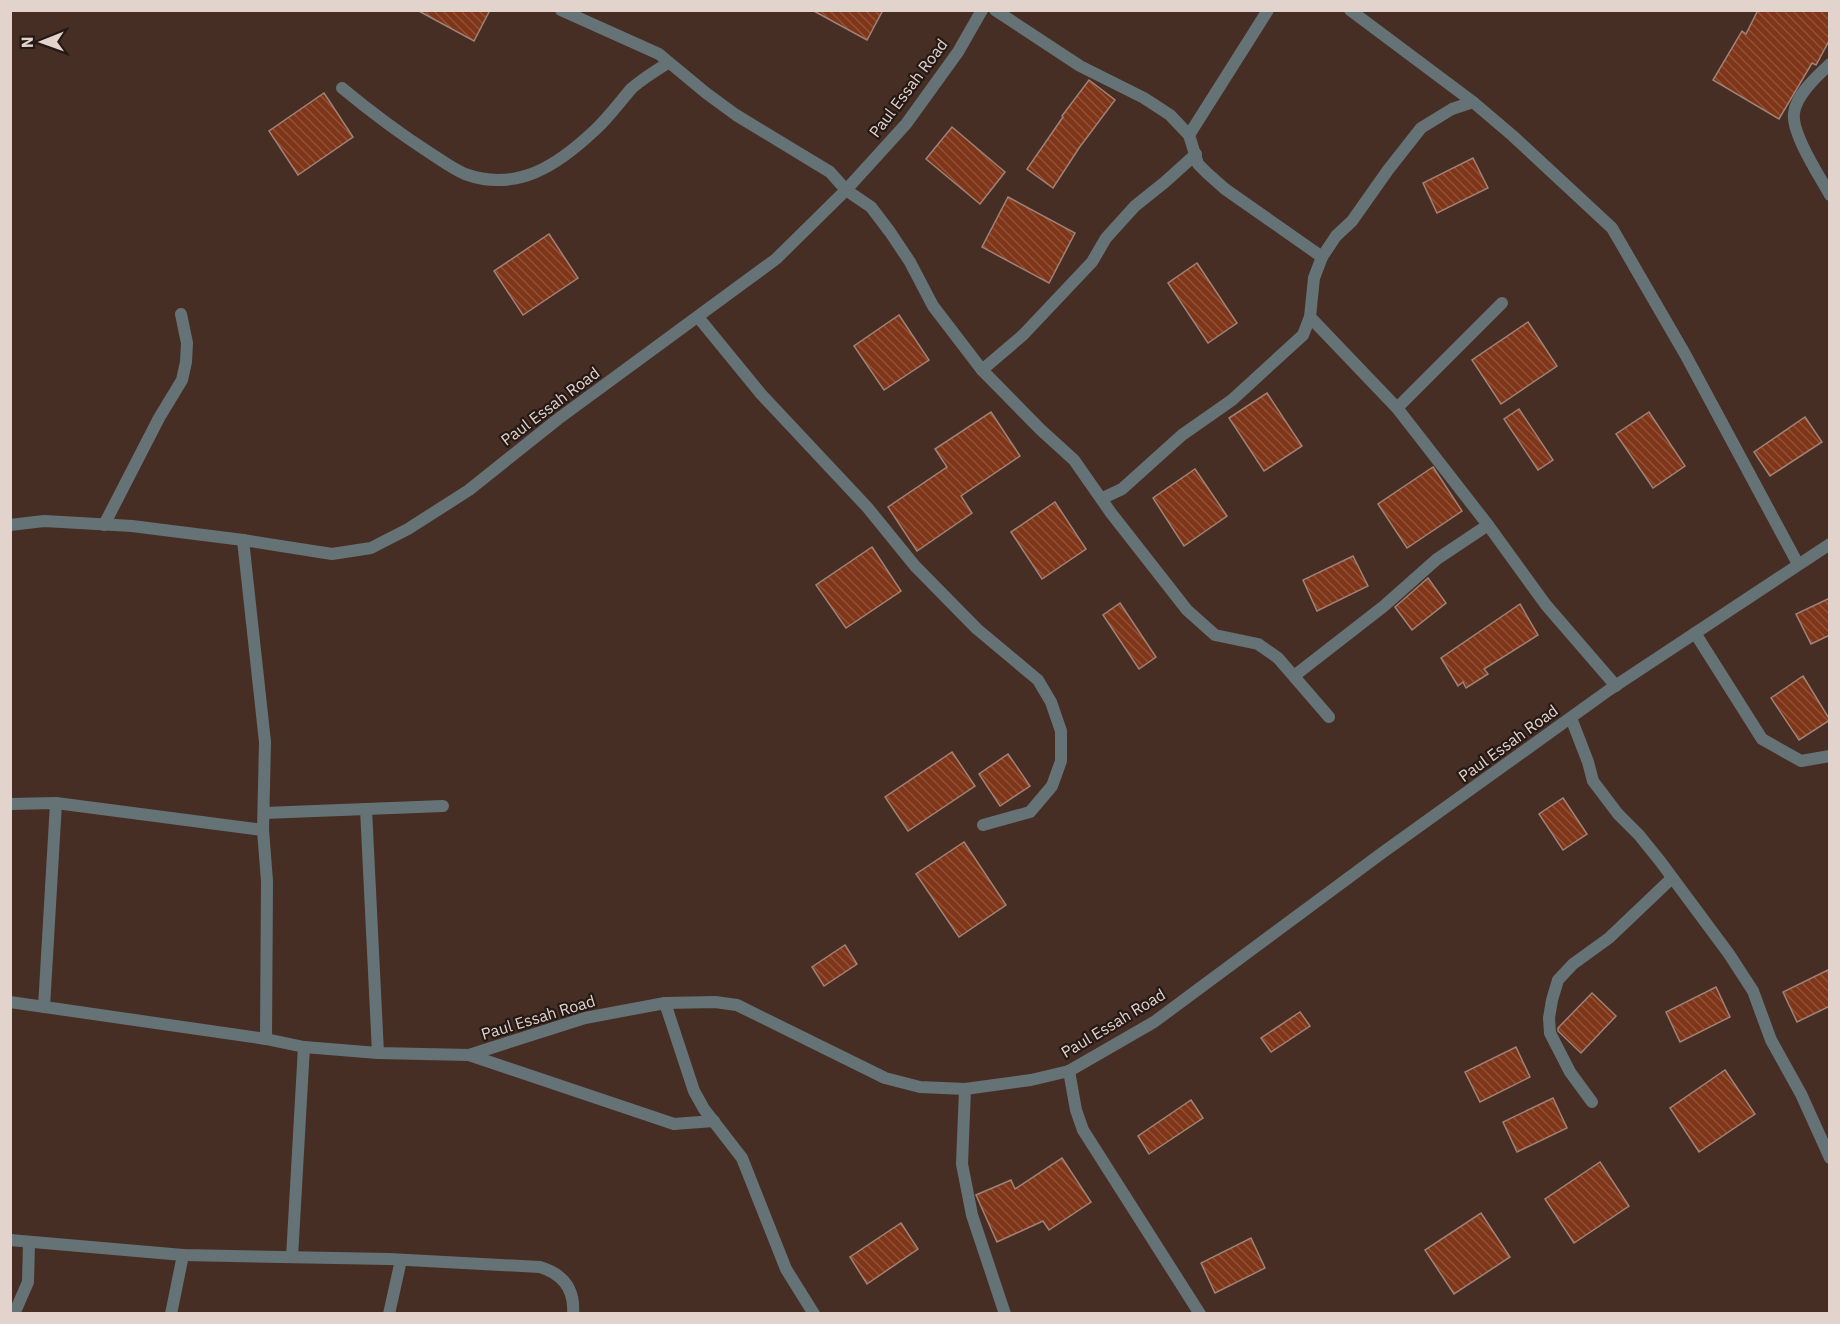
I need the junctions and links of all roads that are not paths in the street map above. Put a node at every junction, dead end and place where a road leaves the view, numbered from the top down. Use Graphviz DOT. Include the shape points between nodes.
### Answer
graph roads {
  1 [pos="561,10"];
  2 [pos="995,10"];
  3 [pos="1268,10"];
  4 [pos="1350,10"];
  5 [pos="978,12"];
  6 [pos="668,63"];
  7 [pos="1830,64"];
  8 [pos="342,88"];
  9 [pos="1473,102"];
  10 [pos="1189,135"];
  11 [pos="1196,154"];
  12 [pos="846,190"];
  13 [pos="1830,195"];
  14 [pos="1322,257"];
  15 [pos="1502,303"];
  16 [pos="181,314"];
  17 [pos="698,316"];
  18 [pos="1310,317"];
  19 [pos="982,370"];
  20 [pos="1397,408"];
  21 [pos="1102,498"];
  22 [pos="10,525"];
  23 [pos="104,525"];
  24 [pos="1488,525"];
  25 [pos="243,540"];
  26 [pos="1830,544"];
  27 [pos="1798,564"];
  28 [pos="1695,633"];
  29 [pos="1294,676"];
  30 [pos="1616,686"];
  31 [pos="1329,717"];
  32 [pos="1571,718"];
  33 [pos="1830,756"];
  34 [pos="56,803"];
  35 [pos="10,804"];
  36 [pos="443,806"];
  37 [pos="366,809"];
  38 [pos="264,813"];
  39 [pos="983,825"];
  40 [pos="263,830"];
  41 [pos="1672,878"];
  42 [pos="10,1002"];
  43 [pos="665,1003"];
  44 [pos="44,1006"];
  45 [pos="266,1039"];
  46 [pos="304,1047"];
  47 [pos="378,1053"];
  48 [pos="470,1055"];
  49 [pos="1069,1071"];
  50 [pos="965,1089"];
  51 [pos="1592,1102"];
  52 [pos="714,1121"];
  53 [pos="1830,1158"];
  54 [pos="10,1240"];
  55 [pos="29,1242"];
  56 [pos="183,1255"];
  57 [pos="292,1257"];
  58 [pos="401,1260"];
  59 [pos="14,1314"];
  60 [pos="171,1314"];
  61 [pos="388,1314"];
  62 [pos="573,1314"];
  63 [pos="814,1314"];
  64 [pos="1005,1314"];
  65 [pos="1200,1314"];
  1 -- 6 [label="street" via="651,50"];
  2 -- 10 [label="street" via="1080,66 1170,115"];
  3 -- 10 [label="street"];
  4 -- 9 [label="street"];
  5 -- 12 [label="street, Paul Essah Road" via="958,52 906,124"];
  6 -- 8 [label="street" via="633,88 596,130 567,154 538,172 503,182 463,173 393,129"];
  6 -- 12 [label="street" via="745,121 830,172"];
  7 -- 13 [label="street" via="1802,96 1794,112 1795,128"];
  9 -- 14 [label="street" via="1452,108 1421,128"];
  9 -- 27 [label="street" via="1612,228"];
  10 -- 11 [label="street"];
  11 -- 14 [label="street" via="1198,164 1225,189"];
  11 -- 19 [label="street" via="1135,206 1106,238 1092,262 1023,335"];
  12 -- 17 [label="street, Paul Essah Road" via="776,259"];
  12 -- 19 [label="street" via="871,207 890,232 933,306"];
  14 -- 18 [label="street" via="1314,278"];
  15 -- 20 [label="street"];
  16 -- 23 [label="street" via="188,343 182,380"];
  17 -- 25 [label="street, Paul Essah Road" via="469,490 371,548 332,554"];
  17 -- 39 [label="street" via="760,394 867,507 915,566 977,629 1038,680 1051,702 1061,731 1061,761 1052,786 1030,812"];
  18 -- 20 [label="street"];
  18 -- 21 [label="street" via="1302,335 1232,400 1182,435 1122,489"];
  19 -- 21 [label="street" via="1074,460"];
  20 -- 24 [label="street"];
  21 -- 29 [label="street" via="1204,626 1215,635 1258,644"];
  22 -- 23 [label="street, Paul Essah Road" via="44,521"];
  23 -- 25 [label="street, Paul Essah Road"];
  24 -- 29 [label="street" via="1437,559"];
  24 -- 30 [label="street" via="1546,605"];
  25 -- 38 [label="street" via="265,742"];
  26 -- 27 [label="street, Paul Essah Road"];
  27 -- 28 [label="street, Paul Essah Road"];
  28 -- 30 [label="street, Paul Essah Road"];
  28 -- 33 [label="street" via="1762,739 1801,761"];
  29 -- 31 [label="street"];
  30 -- 32 [label="street, Paul Essah Road"];
  32 -- 41 [label="street" via="1593,781"];
  32 -- 49 [label="street, Paul Essah Road" via="1154,1022"];
  34 -- 35 [label="street"];
  34 -- 40 [label="street"];
  34 -- 44 [label="street"];
  36 -- 37 [label="street"];
  37 -- 38 [label="street"];
  37 -- 47 [label="street"];
  38 -- 40 [label="street"];
  40 -- 45 [label="street" via="267,881"];
  41 -- 51 [label="street" via="1558,980 1549,1018 1550,1033 1570,1072"];
  41 -- 53 [label="street" via="1753,991 1771,1040"];
  42 -- 44 [label="street, Paul Essah Road"];
  43 -- 48 [label="street, Paul Essah Road" via="585,1018"];
  43 -- 50 [label="street, Paul Essah Road" via="737,1005 885,1078 920,1087"];
  43 -- 52 [label="street" via="694,1090"];
  44 -- 45 [label="street, Paul Essah Road"];
  45 -- 46 [label="street, Paul Essah Road"];
  46 -- 47 [label="street, Paul Essah Road"];
  46 -- 57 [label="street"];
  47 -- 48 [label="street, Paul Essah Road"];
  48 -- 52 [label="street" via="674,1124"];
  49 -- 50 [label="street, Paul Essah Road"];
  49 -- 65 [label="street" via="1083,1130"];
  50 -- 64 [label="street" via="962,1164 972,1215"];
  52 -- 63 [label="street" via="748,1169 786,1269"];
  54 -- 55 [label="street"];
  55 -- 56 [label="street"];
  55 -- 59 [label="street" via="28,1282"];
  56 -- 57 [label="street"];
  56 -- 60 [label="street"];
  57 -- 58 [label="street"];
  58 -- 61 [label="street"];
  58 -- 62 [label="street" via="540,1267 556,1272 568,1285"];
}
